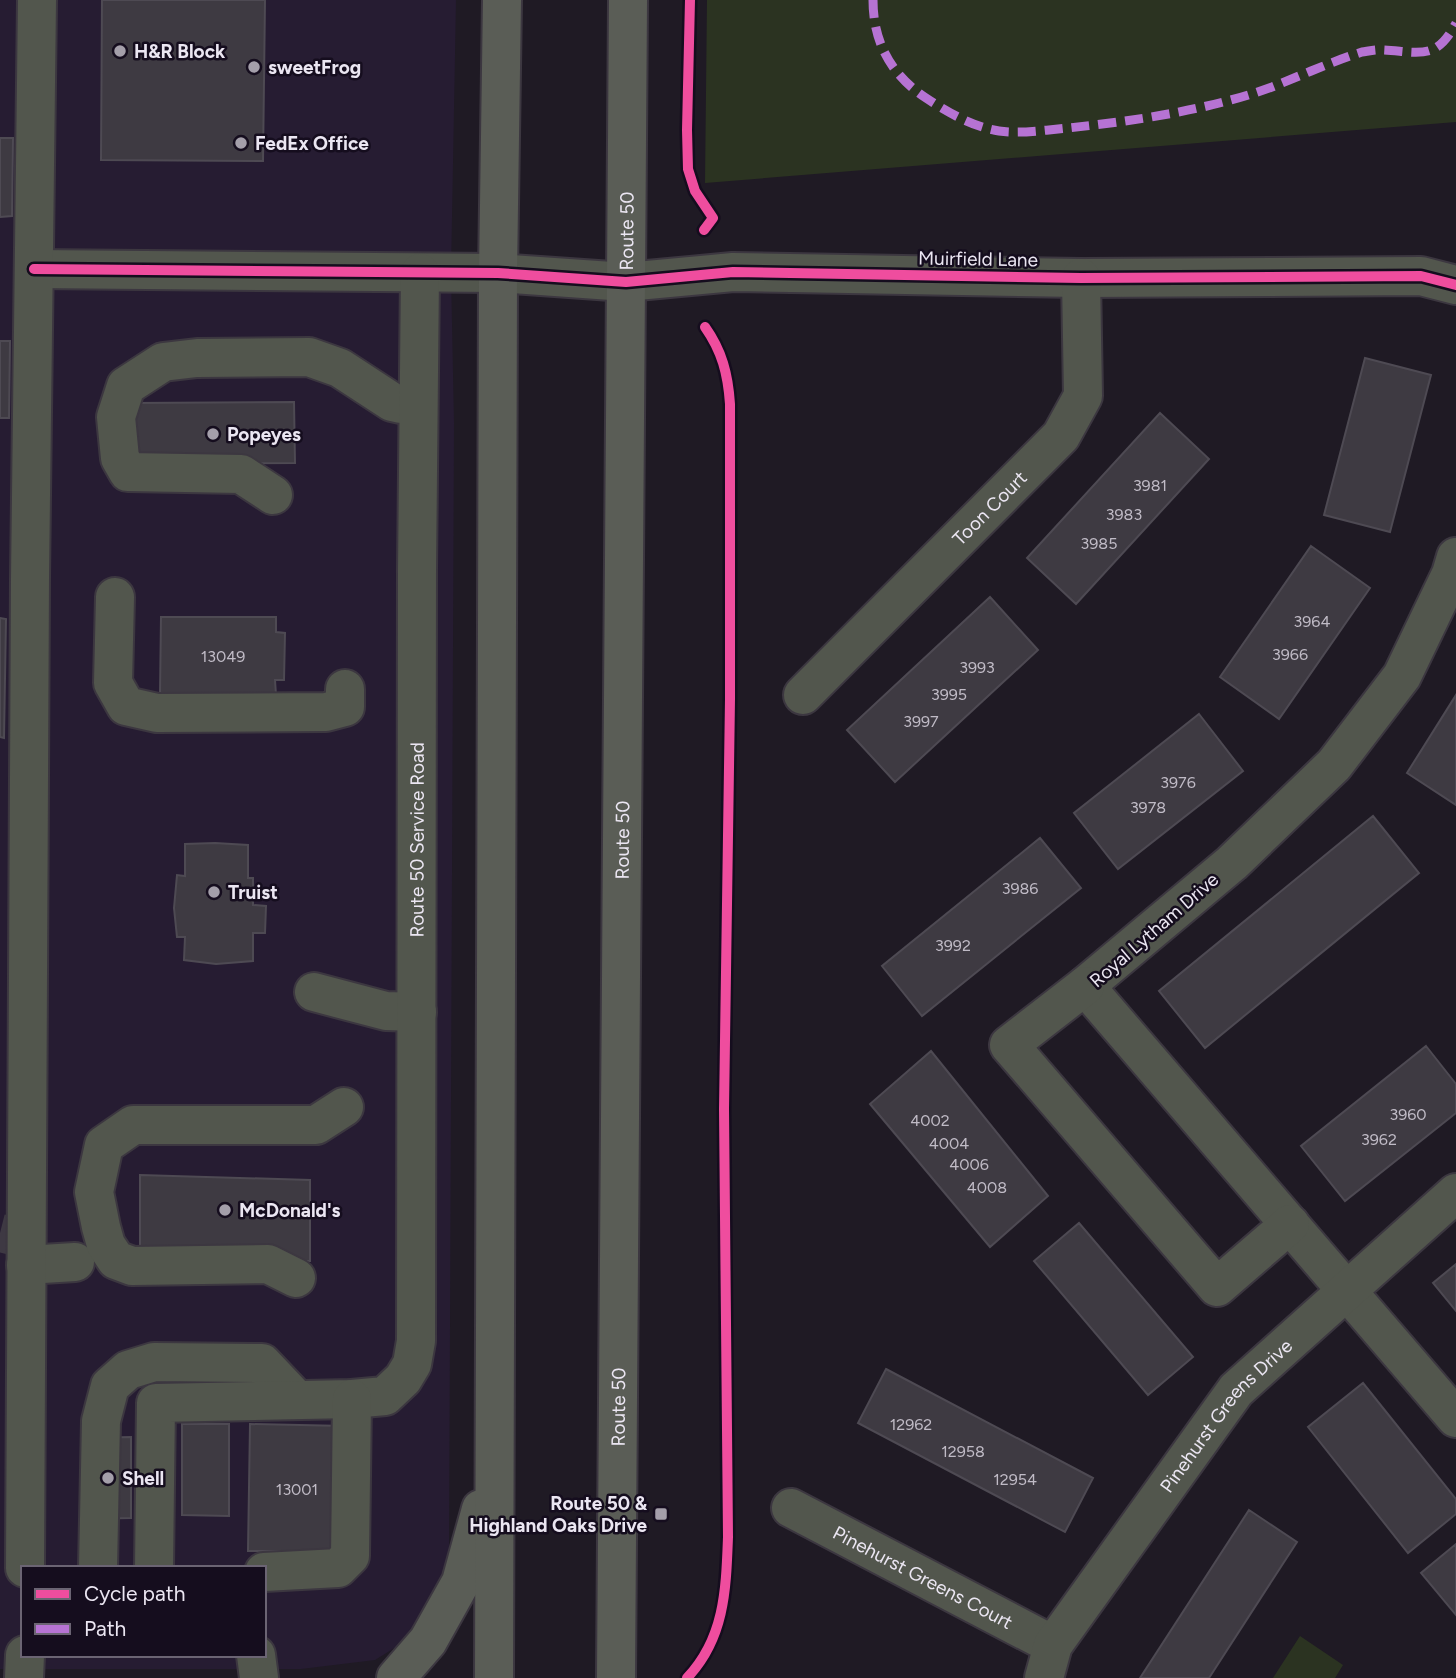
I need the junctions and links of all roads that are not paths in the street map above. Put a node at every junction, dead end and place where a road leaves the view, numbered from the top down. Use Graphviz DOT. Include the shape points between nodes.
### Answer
graph roads {
  1 [pos="37,0"];
  2 [pos="502,0"];
  3 [pos="628,0"];
  4 [pos="34,270"];
  5 [pos="420,272"];
  6 [pos="498,273"];
  7 [pos="1081,278"];
  8 [pos="626,282"];
  9 [pos="1456,285"];
  10 [pos="401,404"];
  11 [pos="273,495"];
  12 [pos="1456,557"];
  13 [pos="123,597"];
  14 [pos="345,689"];
  15 [pos="803,695"];
  16 [pos="1085,986"];
  17 [pos="314,992"];
  18 [pos="417,1012"];
  19 [pos="344,1107"];
  20 [pos="1456,1193"];
  21 [pos="1290,1224"];
  22 [pos="75,1262"];
  23 [pos="26,1265"];
  24 [pos="296,1278"];
  25 [pos="1348,1292"];
  26 [pos="368,1397"];
  27 [pos="297,1400"];
  28 [pos="1456,1418"];
  29 [pos="13,1434"];
  30 [pos="495,1456"];
  31 [pos="792,1508"];
  32 [pos="25,1566"];
  33 [pos="98,1566"];
  34 [pos="154,1566"];
  35 [pos="266,1572"];
  36 [pos="25,1657"];
  37 [pos="256,1657"];
  38 [pos="1049,1661"];
  39 [pos="24,1678"];
  40 [pos="259,1678"];
  41 [pos="396,1678"];
  42 [pos="494,1678"];
  43 [pos="616,1678"];
  1 -- 4 [label="street"];
  2 -- 6 [label="highway"];
  3 -- 8 [label="highway, Route 50"];
  4 -- 5 [label="street, Muirfield Lane"];
  4 -- 23 [label="street"];
  5 -- 6 [label="street, Muirfield Lane"];
  5 -- 18 [label="street, Route 50 Service Road"];
  6 -- 8 [label="street, Muirfield Lane"];
  6 -- 30 [label="highway"];
  7 -- 8 [label="street, Muirfield Lane" via="733,272"];
  7 -- 9 [label="street, Muirfield Lane" via="1421,276"];
  7 -- 15 [label="street, Toon Court" via="1083,396 1061,436"];
  8 -- 43 [label="highway, Route 50"];
  10 -- 11 [label="street" via="340,368 309,357 163,362 126,386 116,417 120,458 128,472 241,474"];
  12 -- 16 [label="street, Royal Lytham Drive" via="1402,676 1334,765 1232,863"];
  13 -- 14 [label="street" via="113,683 126,706 158,713 306,714 345,707"];
  16 -- 21 [label="street, Royal Lytham Drive"];
  16 -- 21 [label="street" via="1009,1045 1217,1287"];
  17 -- 18 [label="street" via="386,1011"];
  18 -- 26 [label="street, Route 50 Service Road" via="416,1341 412,1364 403,1379"];
  19 -- 24 [label="street" via="316,1125 133,1125 104,1145 94,1192 106,1245 116,1260 132,1266 268,1264"];
  20 -- 25 [label="street, Pinehurst Greens Drive"];
  21 -- 25 [label="street, Royal Lytham Drive"];
  22 -- 23 [label="street"];
  23 -- 29 [label="street"];
  25 -- 28 [label="street, Royal Lytham Drive"];
  25 -- 38 [label="street, Pinehurst Greens Drive" via="1237,1390"];
  26 -- 27 [label="street"];
  26 -- 35 [label="street" via="350,1556 338,1568"];
  27 -- 33 [label="street" via="261,1363 154,1362 128,1370 110,1386 101,1422"];
  27 -- 34 [label="street" via="156,1403"];
  29 -- 32 [label="street"];
  30 -- 41 [label="highway" via="461,1582 428,1641"];
  30 -- 42 [label="highway"];
  31 -- 38 [label="street, Pinehurst Greens Court"];
  36 -- 39 [label="street"];
  37 -- 40 [label="street"];
}
